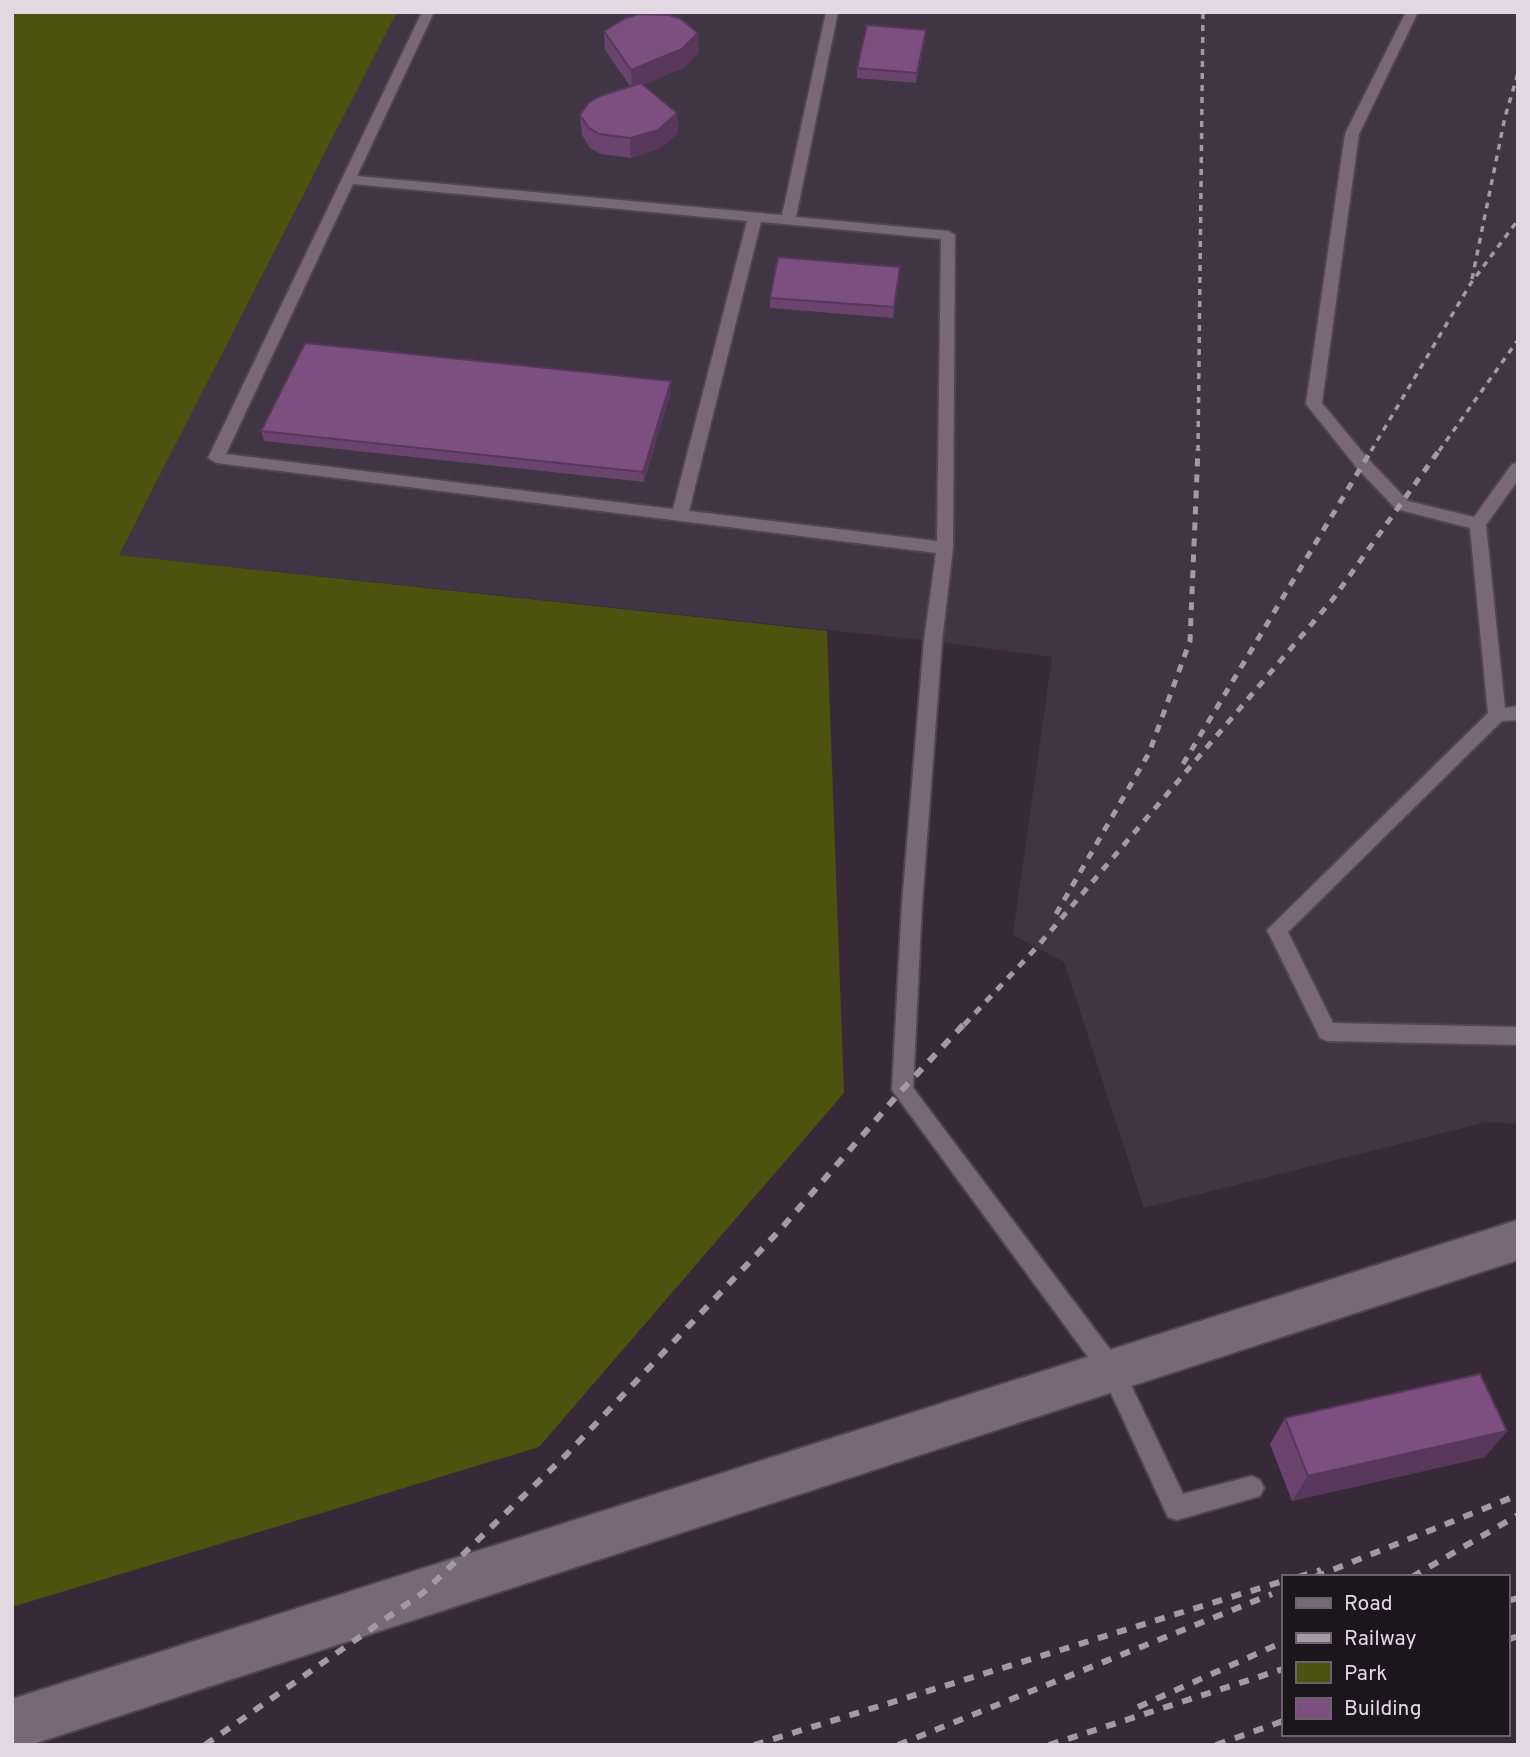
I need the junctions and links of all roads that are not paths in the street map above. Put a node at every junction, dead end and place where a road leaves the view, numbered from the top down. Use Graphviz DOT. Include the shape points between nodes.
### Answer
graph roads {
  1 [pos="428,12"];
  2 [pos="832,12"];
  3 [pos="1412,12"];
  4 [pos="350,180"];
  5 [pos="755,218"];
  6 [pos="788,221"];
  7 [pos="1518,468"];
  8 [pos="680,515"];
  9 [pos="1478,524"];
  10 [pos="945,548"];
  11 [pos="1518,713"];
  12 [pos="1497,715"];
  13 [pos="1518,1035"];
  14 [pos="1518,1240"];
  15 [pos="1114,1371"];
  16 [pos="1252,1488"];
  17 [pos="12,1725"];
  1 -- 4 [label="lane"];
  2 -- 6 [label="lane"];
  3 -- 9 [label="lane" via="1352,134 1314,404 1402,505"];
  4 -- 5 [label="lane"];
  4 -- 8 [label="lane" via="216,458"];
  5 -- 6 [label="lane"];
  5 -- 8 [label="lane"];
  6 -- 10 [label="lane" via="948,235"];
  7 -- 9 [label="lane"];
  8 -- 10 [label="lane"];
  9 -- 12 [label="lane"];
  10 -- 15 [label="lane" via="931,655 902,1090"];
  11 -- 12 [label="lane"];
  12 -- 13 [label="lane" via="1277,930 1327,1031"];
  14 -- 15 [label="street"];
  15 -- 16 [label="lane" via="1177,1508"];
  15 -- 17 [label="street"];
}
